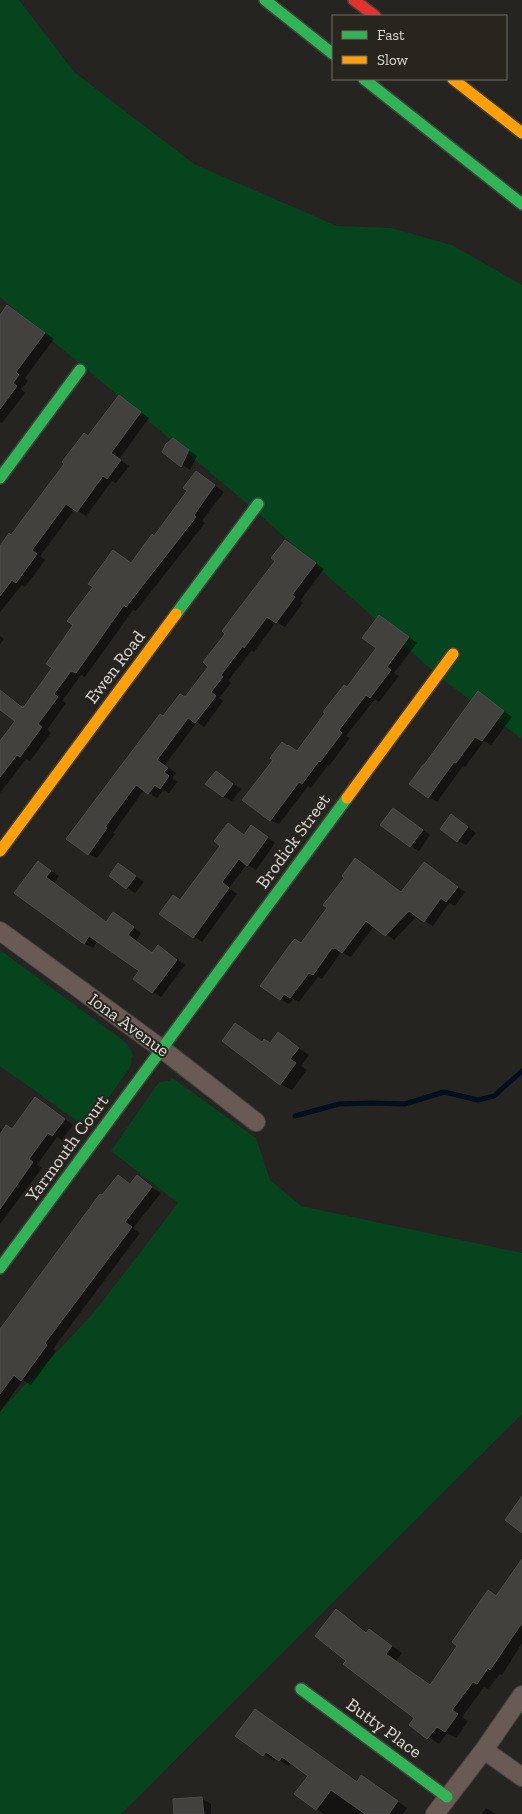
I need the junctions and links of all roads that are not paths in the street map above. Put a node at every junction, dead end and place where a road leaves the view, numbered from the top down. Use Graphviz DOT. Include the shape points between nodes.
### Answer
graph roads {
  1 [pos="265,0"];
  2 [pos="354,0"];
  3 [pos="373,15"];
  4 [pos="332,53"];
  5 [pos="365,80"];
  6 [pos="454,80"];
  7 [pos="522,133"];
  8 [pos="522,204"];
  9 [pos="80,370"];
  10 [pos="0,478"];
  11 [pos="258,504"];
  12 [pos="453,654"];
  13 [pos="0,851"];
  14 [pos="0,931"];
  15 [pos="162,1048"];
  16 [pos="256,1122"];
  17 [pos="0,1268"];
  18 [pos="301,1689"];
  19 [pos="522,1695"];
  20 [pos="484,1750"];
  21 [pos="522,1777"];
  22 [pos="447,1796"];
  23 [pos="435,1814"];
  1 -- 4 [label="main road"];
  2 -- 3 [label="main road"];
  5 -- 8 [label="main road"];
  6 -- 7 [label="main road"];
  9 -- 10 [label="main road"];
  11 -- 13 [label="main road, Ewen Road"];
  12 -- 15 [label="main road, Brodick Street"];
  14 -- 15 [label="street, Iona Avenue"];
  15 -- 16 [label="street, Iona Avenue"];
  15 -- 17 [label="main road, Yarmouth Court"];
  18 -- 22 [label="main road, Butty Place"];
  19 -- 20 [label="street"];
  20 -- 21 [label="street"];
  20 -- 22 [label="street"];
  22 -- 23 [label="street"];
}
